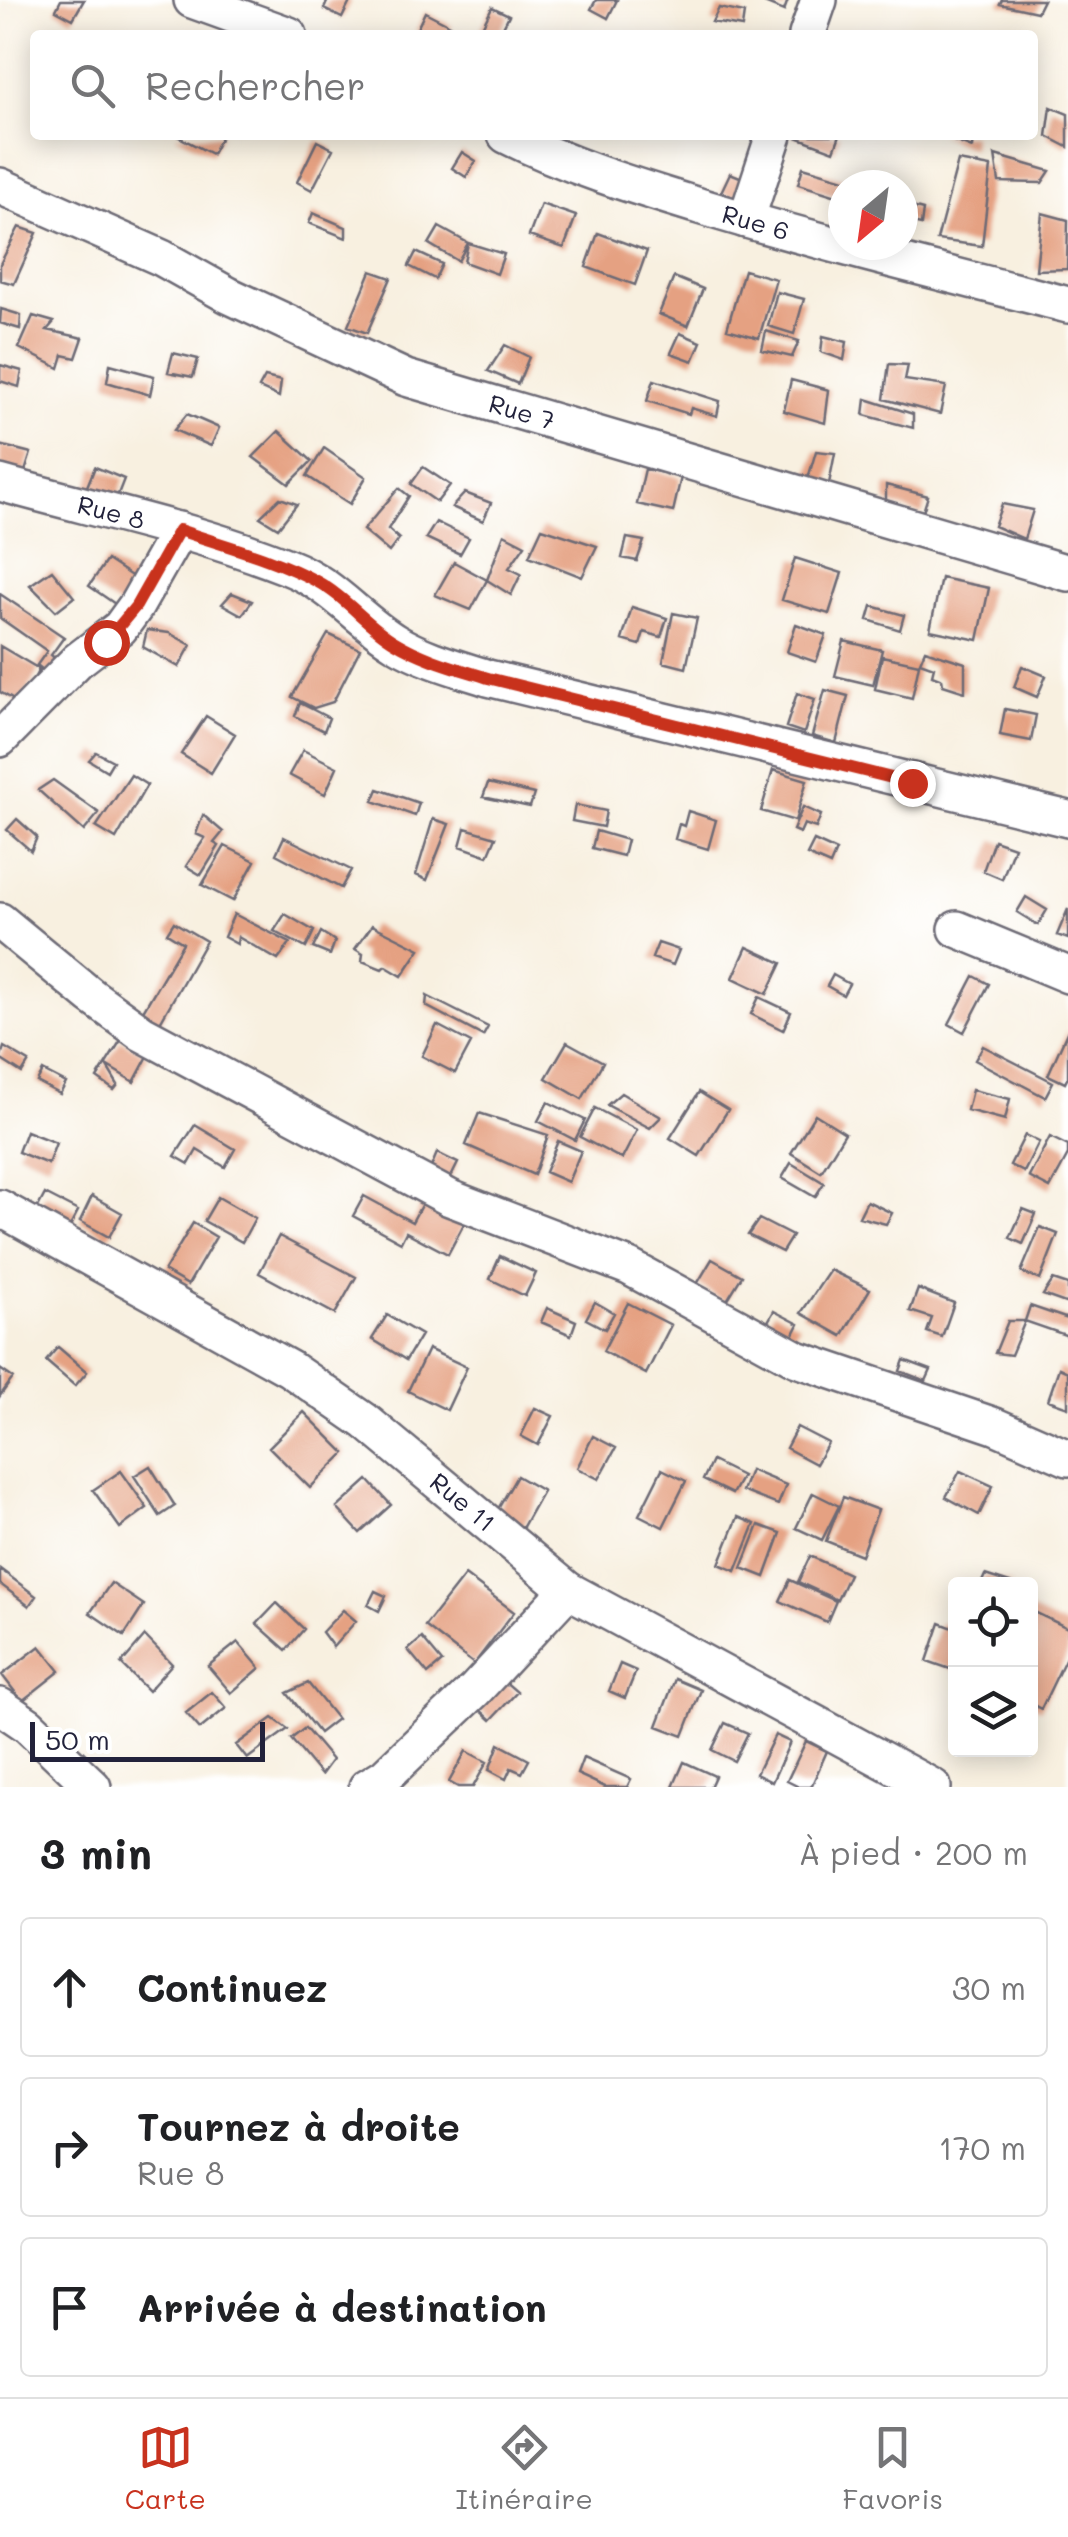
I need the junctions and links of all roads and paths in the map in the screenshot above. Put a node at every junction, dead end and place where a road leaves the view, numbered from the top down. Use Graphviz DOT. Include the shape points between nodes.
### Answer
graph roads {
  1 [pos="192,0"];
  2 [pos="819,0"];
  3 [pos="277,30"];
  4 [pos="810,30"];
  5 [pos="516,140"];
  6 [pos="772,140"];
  7 [pos="0,186"];
  8 [pos="746,220"];
  9 [pos="1068,305"];
  10 [pos="0,483"];
  11 [pos="179,530"];
  12 [pos="1068,573"];
  13 [pos="7,718"];
  14 [pos="1068,819"];
  15 [pos="0,921"];
  16 [pos="957,929"];
  17 [pos="1068,976"];
  18 [pos="0,1208"];
  19 [pos="1068,1458"];
  20 [pos="568,1590"];
  21 [pos="0,1706"];
  22 [pos="382,1784"];
  23 [pos="92,1787"];
  24 [pos="933,1787"];
  1 -- 3 [label="street"];
  2 -- 4 [label="street"];
  5 -- 8 [label="street, Rue 6" via="627,184"];
  6 -- 8 [label="street"];
  7 -- 12 [label="street, Rue 7" via="406,378"];
  8 -- 9 [label="street, Rue 6"];
  10 -- 11 [label="street, Rue 8"];
  11 -- 13 [label="street" via="120,628"];
  11 -- 14 [label="street, Rue 8" via="289,568 335,592 395,642 472,673"];
  15 -- 19 [label="street" via="142,1033 450,1198 628,1267 796,1358"];
  16 -- 17 [label="street"];
  18 -- 20 [label="street, Rue 11" via="290,1369 365,1421"];
  20 -- 22 [label="street"];
  20 -- 24 [label="street, Rue 11"];
  21 -- 23 [label="street"];
}
